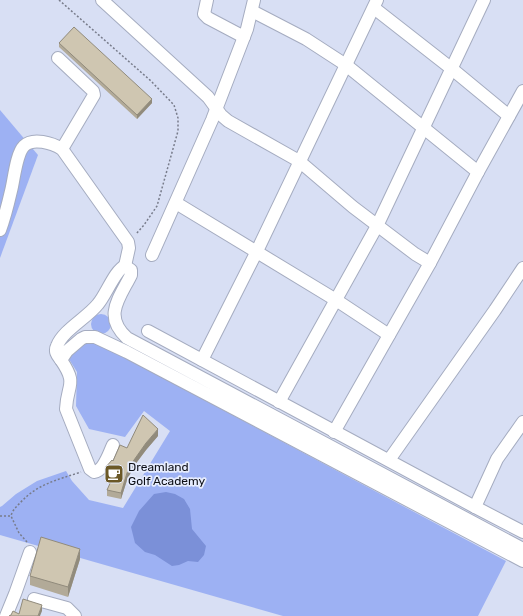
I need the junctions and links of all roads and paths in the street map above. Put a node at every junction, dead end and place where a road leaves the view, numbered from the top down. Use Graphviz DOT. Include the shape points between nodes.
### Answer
graph roads {
  1 [pos="59,0"];
  2 [pos="102,0"];
  3 [pos="207,0"];
  4 [pos="484,0"];
  5 [pos="376,4"];
  6 [pos="253,6"];
  7 [pos="244,37"];
  8 [pos="58,58"];
  9 [pos="346,65"];
  10 [pos="452,69"];
  11 [pos="523,91"];
  12 [pos="217,108"];
  13 [pos="509,116"];
  14 [pos="424,128"];
  15 [pos="62,149"];
  16 [pos="299,161"];
  17 [pos="478,172"];
  18 [pos="176,202"];
  19 [pos="377,226"];
  20 [pos="0,230"];
  21 [pos="128,242"];
  22 [pos="257,251"];
  23 [pos="152,255"];
  24 [pos="430,263"];
  25 [pos="125,266"];
  26 [pos="523,268"];
  27 [pos="336,300"];
  28 [pos="91,313"];
  29 [pos="114,320"];
  30 [pos="148,331"];
  31 [pos="389,335"];
  32 [pos="95,337"];
  33 [pos="61,360"];
  34 [pos="202,360"];
  35 [pos="279,402"];
  36 [pos="523,422"];
  37 [pos="334,432"];
  38 [pos="113,445"];
  39 [pos="388,460"];
  40 [pos="90,469"];
  41 [pos="475,507"];
  42 [pos="0,516"];
  43 [pos="11,516"];
  44 [pos="523,532"];
  45 [pos="30,549"];
  46 [pos="523,549"];
  47 [pos="523,562"];
  48 [pos="34,599"];
  49 [pos="6,616"];
  50 [pos="75,616"];
  1 -- 21 [label="path" via="151,81 174,104 178,118 178,131 157,206"];
  2 -- 12 [label="street"];
  3 -- 7 [label="street" via="204,14 208,18"];
  4 -- 10 [label="street"];
  5 -- 9 [label="street"];
  5 -- 10 [label="street"];
  6 -- 7 [label="street"];
  6 -- 9 [label="street"];
  7 -- 12 [label="street"];
  8 -- 15 [label="street" via="93,91 94,95"];
  9 -- 14 [label="street"];
  9 -- 16 [label="street"];
  10 -- 13 [label="street"];
  10 -- 14 [label="street"];
  11 -- 13 [label="street"];
  12 -- 16 [label="street" via="228,121"];
  12 -- 18 [label="street"];
  13 -- 17 [label="street"];
  14 -- 17 [label="street"];
  14 -- 19 [label="street"];
  15 -- 20 [label="street" via="34,141 24,145 20,151"];
  15 -- 21 [label="street"];
  16 -- 19 [label="street"];
  16 -- 22 [label="street"];
  17 -- 24 [label="street"];
  18 -- 22 [label="street"];
  18 -- 23 [label="street"];
  19 -- 24 [label="street"];
  19 -- 27 [label="street"];
  21 -- 25 [label="street"];
  22 -- 27 [label="street"];
  22 -- 34 [label="street"];
  24 -- 31 [label="street"];
  25 -- 28 [label="street"];
  25 -- 29 [label="street" via="131,270 130,275 116,306"];
  26 -- 39 [label="street"];
  27 -- 31 [label="street"];
  27 -- 35 [label="street"];
  28 -- 29 [label="street" via="105,310"];
  28 -- 32 [label="street" via="86,326"];
  28 -- 33 [label="street" via="59,341 55,350"];
  29 -- 32 [label="street" via="114,329 108,336"];
  29 -- 46 [label="street" via="122,333 133,342"];
  30 -- 34 [label="street"];
  31 -- 37 [label="street"];
  32 -- 33 [label="street" via="80,339"];
  32 -- 47 [label="street"];
  33 -- 40 [label="street" via="71,378 66,409"];
  34 -- 35 [label="street"];
  35 -- 37 [label="street"];
  36 -- 41 [label="street" via="497,459"];
  37 -- 39 [label="street"];
  38 -- 40 [label="street" via="102,468 94,472"];
  39 -- 41 [label="street"];
  40 -- 43 [label="path" via="38,487 27,495"];
  41 -- 44 [label="street"];
  42 -- 43 [label="path"];
  43 -- 45 [label="path"];
  45 -- 49 [label="street"];
  48 -- 50 [label="street" via="67,608"];
}
